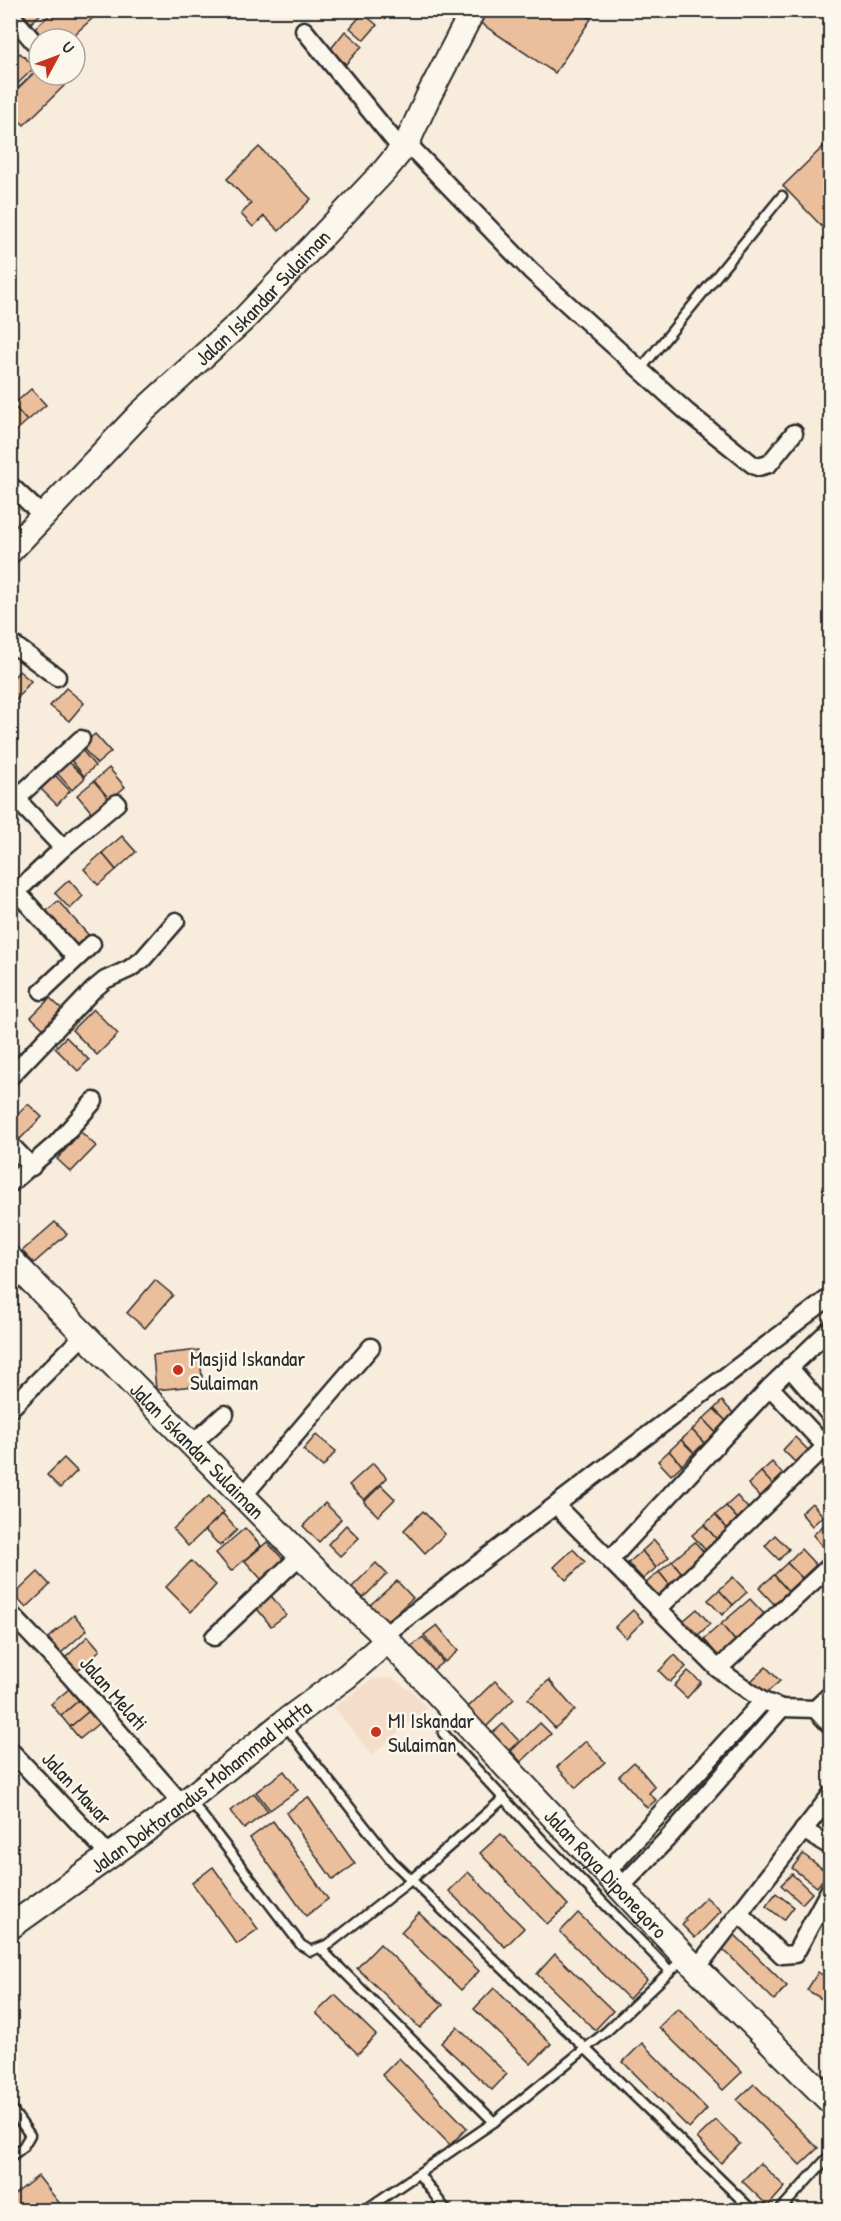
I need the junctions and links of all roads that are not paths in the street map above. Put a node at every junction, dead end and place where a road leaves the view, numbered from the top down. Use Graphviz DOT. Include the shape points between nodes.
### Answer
graph roads {
  1 [pos="473,10"];
  2 [pos="10,14"];
  3 [pos="304,30"];
  4 [pos="27,34"];
  5 [pos="404,147"];
  6 [pos="782,196"];
  7 [pos="640,371"];
  8 [pos="794,433"];
  9 [pos="10,484"];
  10 [pos="43,516"];
  11 [pos="10,551"];
  12 [pos="10,642"];
  13 [pos="57,677"];
  14 [pos="81,739"];
  15 [pos="117,803"];
  16 [pos="63,848"];
  17 [pos="14,895"];
  18 [pos="176,921"];
  19 [pos="92,944"];
  20 [pos="76,958"];
  21 [pos="42,991"];
  22 [pos="10,1077"];
  23 [pos="94,1101"];
  24 [pos="10,1144"];
  25 [pos="32,1167"];
  26 [pos="10,1184"];
  27 [pos="10,1259"];
  28 [pos="831,1297"];
  29 [pos="831,1329"];
  30 [pos="85,1334"];
  31 [pos="371,1347"];
  32 [pos="789,1367"];
  33 [pos="770,1387"];
  34 [pos="10,1408"];
  35 [pos="225,1414"];
  36 [pos="831,1414"];
  37 [pos="192,1444"];
  38 [pos="829,1446"];
  39 [pos="243,1496"];
  40 [pos="563,1513"];
  41 [pos="301,1555"];
  42 [pos="610,1560"];
  43 [pos="831,1566"];
  44 [pos="658,1609"];
  45 [pos="10,1613"];
  46 [pos="214,1637"];
  47 [pos="385,1639"];
  48 [pos="718,1669"];
  49 [pos="831,1695"];
  50 [pos="763,1701"];
  51 [pos="782,1708"];
  52 [pos="814,1709"];
  53 [pos="283,1723"];
  54 [pos="742,1723"];
  55 [pos="831,1725"];
  56 [pos="443,1733"];
  57 [pos="758,1736"];
  58 [pos="10,1750"];
  59 [pos="831,1796"];
  60 [pos="504,1798"];
  61 [pos="186,1802"];
  62 [pos="803,1830"];
  63 [pos="831,1846"];
  64 [pos="110,1856"];
  65 [pos="411,1880"];
  66 [pos="612,1881"];
  67 [pos="831,1889"];
  68 [pos="739,1913"];
  69 [pos="10,1927"];
  70 [pos="321,1949"];
  71 [pos="684,1966"];
  72 [pos="586,2048"];
  73 [pos="831,2101"];
  74 [pos="10,2107"];
  75 [pos="494,2122"];
  76 [pos="831,2155"];
  77 [pos="10,2157"];
  78 [pos="419,2174"];
  79 [pos="365,2211"];
  80 [pos="446,2211"];
  81 [pos="752,2211"];
  82 [pos="780,2211"];
  1 -- 5 [label="street, Jalan Iskandar Sulaiman"];
  2 -- 4 [label="street"];
  3 -- 5 [label="street"];
  5 -- 7 [label="street"];
  5 -- 10 [label="street, Jalan Iskandar Sulaiman" via="244,319 141,413"];
  6 -- 7 [label="lane"];
  7 -- 8 [label="street" via="758,468 769,464"];
  9 -- 10 [label="street"];
  10 -- 11 [label="street, Jalan Iskandar Sulaiman"];
  12 -- 13 [label="street"];
  14 -- 16 [label="street" via="20,795 22,805"];
  15 -- 16 [label="street"];
  16 -- 17 [label="street"];
  17 -- 20 [label="street"];
  18 -- 22 [label="street" via="142,960 93,990"];
  19 -- 20 [label="street"];
  20 -- 21 [label="street"];
  23 -- 25 [label="street"];
  24 -- 25 [label="street"];
  25 -- 26 [label="street"];
  27 -- 30 [label="street, Jalan Iskandar Sulaiman"];
  28 -- 47 [label="street"];
  29 -- 32 [label="street"];
  30 -- 34 [label="street"];
  30 -- 37 [label="street, Jalan Iskandar Sulaiman"];
  31 -- 39 [label="street"];
  32 -- 33 [label="street"];
  32 -- 36 [label="street"];
  33 -- 38 [label="street"];
  33 -- 42 [label="street"];
  35 -- 37 [label="street"];
  37 -- 39 [label="street, Jalan Iskandar Sulaiman"];
  38 -- 44 [label="street"];
  39 -- 41 [label="street, Jalan Iskandar Sulaiman"];
  40 -- 42 [label="street"];
  41 -- 46 [label="street"];
  41 -- 47 [label="street, Jalan Iskandar Sulaiman"];
  42 -- 44 [label="street"];
  43 -- 48 [label="street"];
  44 -- 48 [label="street"];
  45 -- 61 [label="street, Jalan Melati"];
  47 -- 53 [label="street, Jalan Doktorandus Mohammad Hatta" via="347,1676"];
  47 -- 66 [label="street, Jalan Raya Diponegoro"];
  48 -- 50 [label="street"];
  49 -- 52 [label="street"];
  50 -- 51 [label="street"];
  50 -- 54 [label="street"];
  51 -- 52 [label="street"];
  51 -- 57 [label="street"];
  52 -- 55 [label="street"];
  53 -- 61 [label="street, Jalan Doktorandus Mohammad Hatta"];
  53 -- 65 [label="lane"];
  54 -- 57 [label="street"];
  54 -- 66 [label="street"];
  56 -- 60 [label="lane"];
  57 -- 66 [label="street" via="668,1838"];
  58 -- 64 [label="street, Jalan Mawar"];
  59 -- 62 [label="street"];
  60 -- 65 [label="lane"];
  60 -- 71 [label="lane"];
  61 -- 64 [label="street, Jalan Doktorandus Mohammad Hatta"];
  61 -- 70 [label="lane" via="301,1945 311,1951"];
  62 -- 63 [label="street"];
  62 -- 68 [label="street"];
  64 -- 69 [label="street, Jalan Doktorandus Mohammad Hatta"];
  65 -- 70 [label="lane"];
  65 -- 72 [label="lane"];
  66 -- 71 [label="street, Jalan Raya Diponegoro"];
  67 -- 68 [label="street" via="795,1954 789,1956 782,1955"];
  68 -- 71 [label="street"];
  70 -- 75 [label="lane"];
  71 -- 72 [label="lane"];
  71 -- 73 [label="street, Jalan Raya Diponegoro"];
  72 -- 75 [label="lane"];
  72 -- 81 [label="lane"];
  74 -- 77 [label="lane" via="30,2135 23,2148"];
  75 -- 78 [label="lane"];
  76 -- 82 [label="lane"];
  78 -- 79 [label="lane"];
  78 -- 80 [label="lane"];
}
